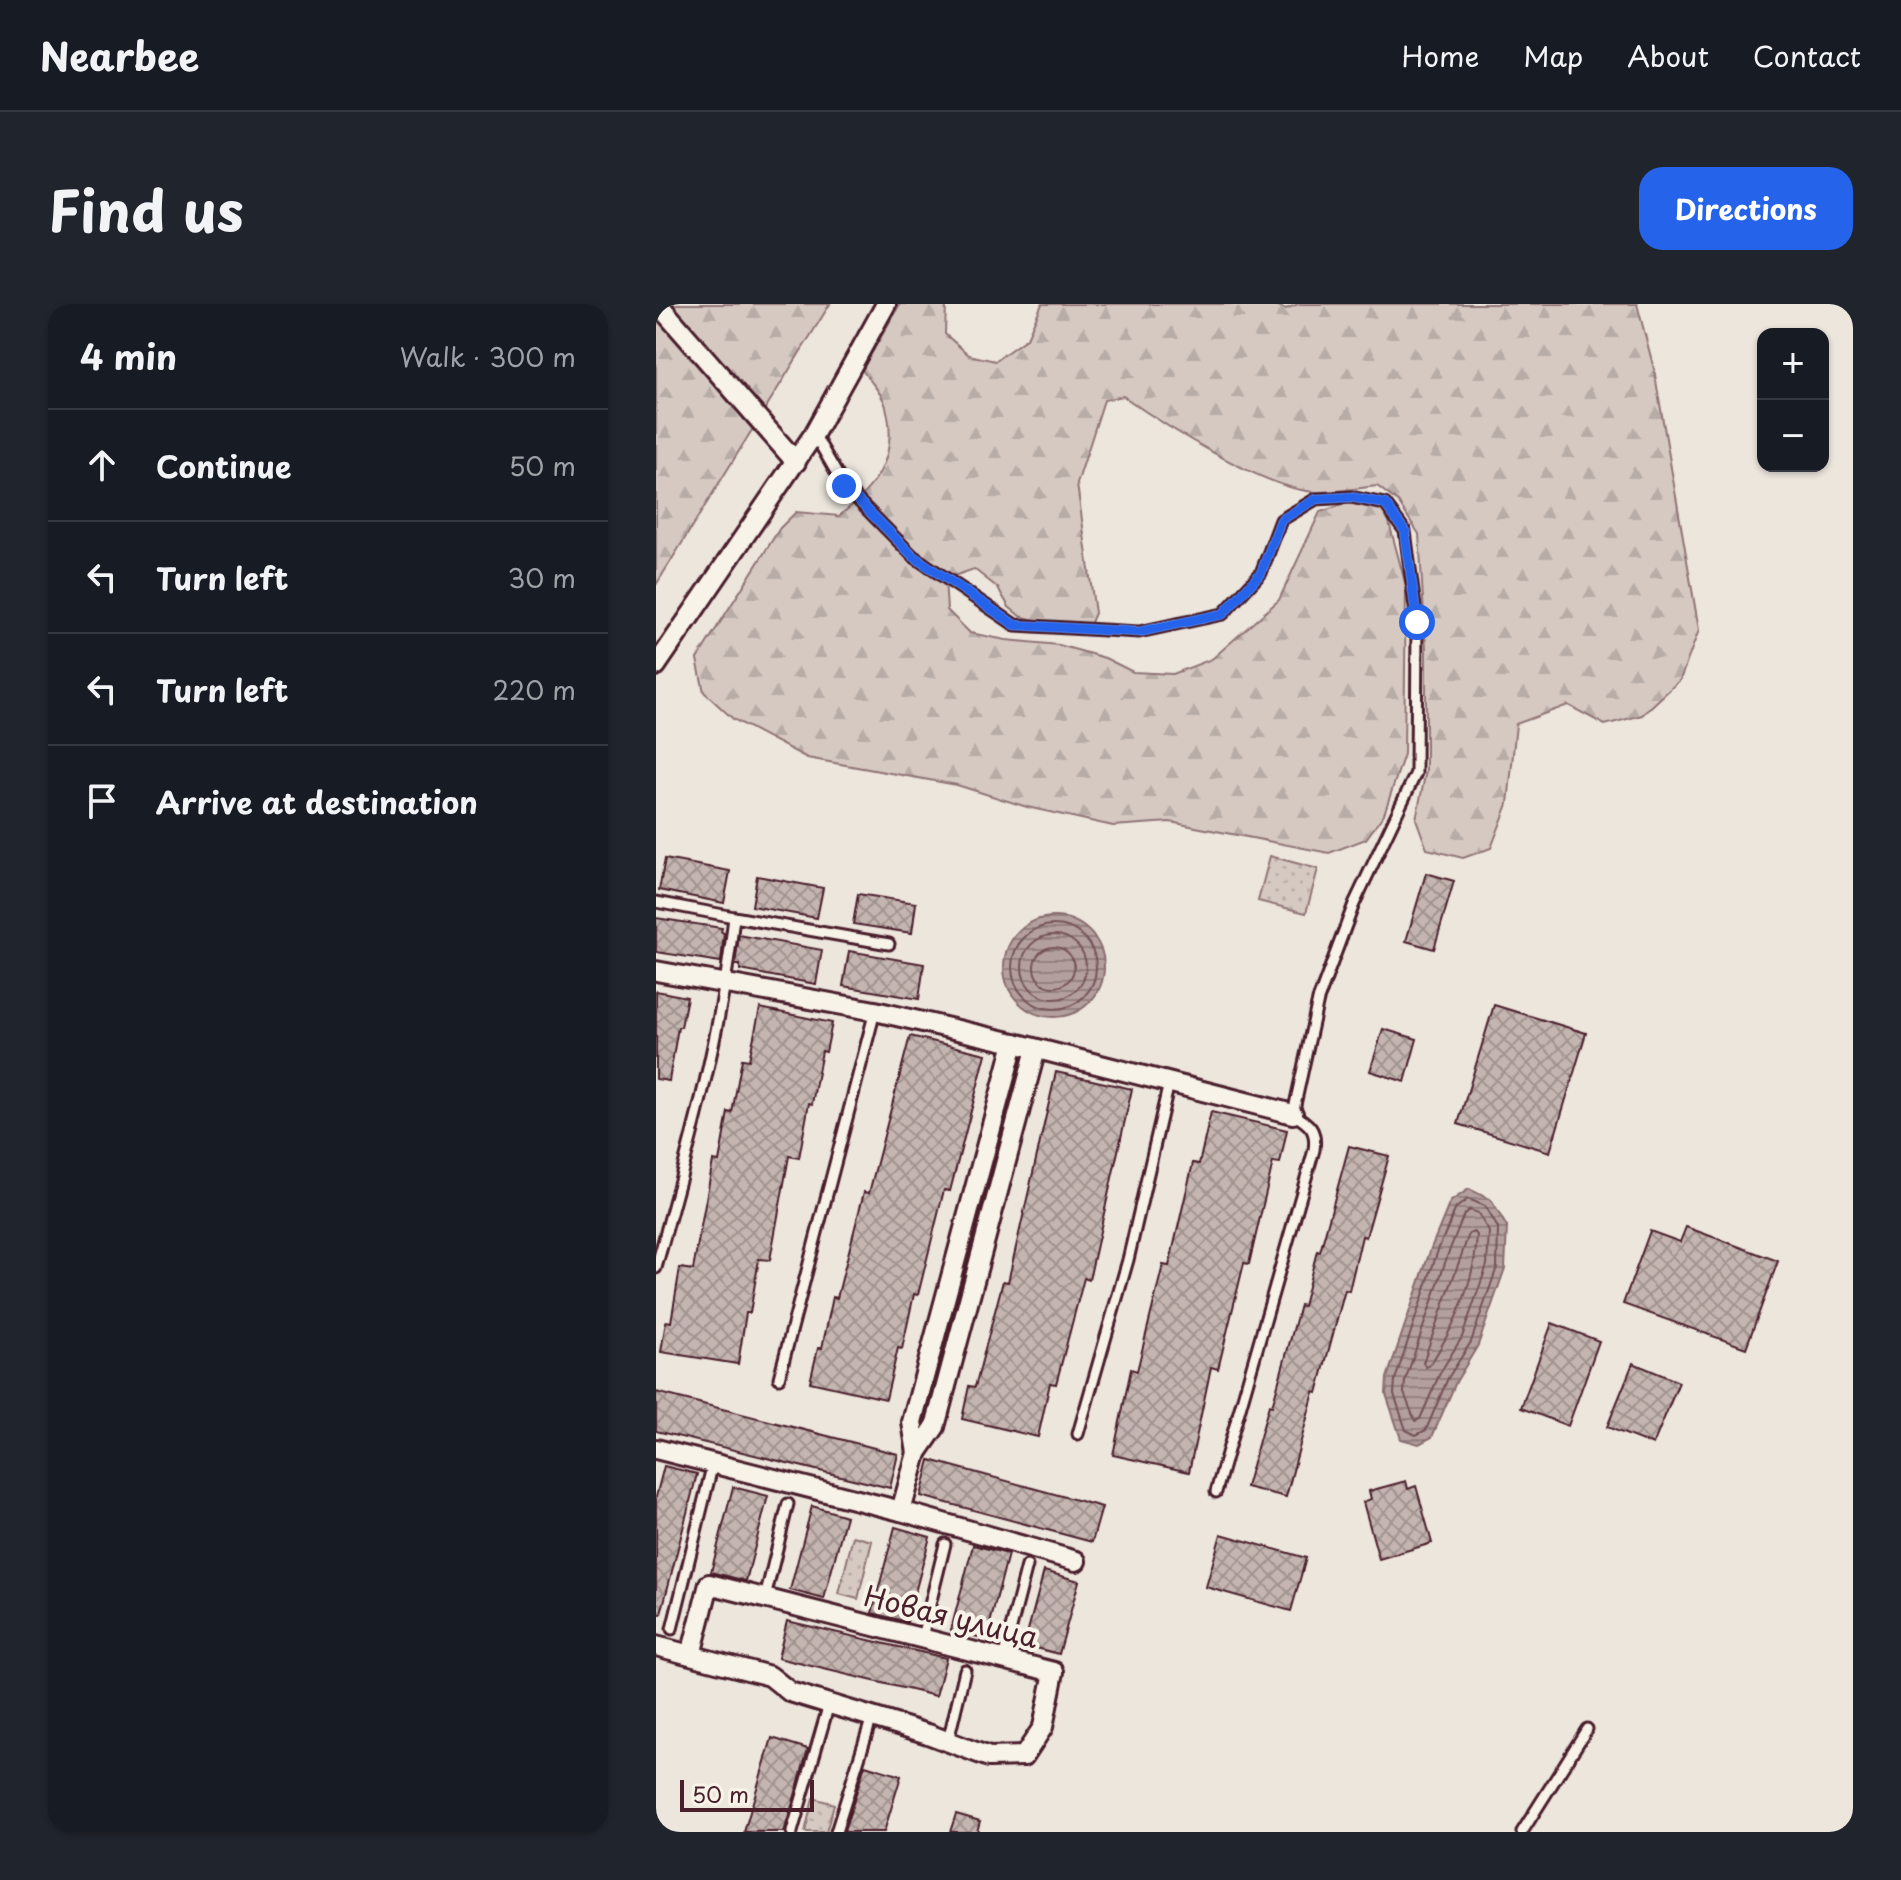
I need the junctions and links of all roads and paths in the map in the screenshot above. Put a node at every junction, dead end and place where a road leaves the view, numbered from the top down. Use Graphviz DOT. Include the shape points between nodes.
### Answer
graph roads {
  1 [pos="658,304"];
  2 [pos="886,304"];
  3 [pos="814,434"];
  4 [pos="796,462"];
  5 [pos="656,666"];
  6 [pos="656,902"];
  7 [pos="734,917"];
  8 [pos="889,944"];
  9 [pos="656,971"];
  10 [pos="727,985"];
  11 [pos="875,1011"];
  12 [pos="1014,1043"];
  13 [pos="1036,1049"];
  14 [pos="1169,1083"];
  15 [pos="1293,1114"];
  16 [pos="979,1175"];
  17 [pos="1001,1180"];
  18 [pos="656,1268"];
  19 [pos="940,1324"];
  20 [pos="961,1329"];
  21 [pos="779,1378"];
  22 [pos="1078,1434"];
  23 [pos="656,1449"];
  24 [pos="917,1453"];
  25 [pos="713,1463"];
  26 [pos="1216,1492"];
  27 [pos="788,1504"];
  28 [pos="901,1511"];
  29 [pos="945,1544"];
  30 [pos="1076,1561"];
  31 [pos="1027,1566"];
  32 [pos="765,1598"];
  33 [pos="672,1629"];
  34 [pos="922,1637"];
  35 [pos="656,1646"];
  36 [pos="691,1655"];
  37 [pos="1003,1659"];
  38 [pos="965,1670"];
  39 [pos="829,1704"];
  40 [pos="872,1717"];
  41 [pos="1587,1729"];
  42 [pos="948,1741"];
  43 [pos="792,1832"];
  44 [pos="836,1832"];
  45 [pos="1522,1832"];
  1 -- 4 [label="street"];
  2 -- 3 [label="street"];
  3 -- 4 [label="street"];
  3 -- 15 [label="lane" via="844,486 913,556 1015,625 1139,632 1223,614 1261,573 1281,520 1316,499 1351,497 1385,504 1405,531 1417,622 1416,773 1354,904 1318,1000"];
  4 -- 5 [label="street"];
  6 -- 7 [label="lane"];
  7 -- 8 [label="lane"];
  7 -- 10 [label="lane"];
  9 -- 10 [label="street"];
  10 -- 11 [label="street"];
  10 -- 18 [label="lane"];
  11 -- 12 [label="street"];
  11 -- 21 [label="lane"];
  12 -- 13 [label="street"];
  12 -- 16 [label="street"];
  13 -- 14 [label="street"];
  13 -- 17 [label="street"];
  14 -- 15 [label="street"];
  14 -- 22 [label="lane" via="1128,1260"];
  15 -- 26 [label="lane" via="1309,1123 1316,1135 1314,1150"];
  16 -- 17 [label="street"];
  16 -- 19 [label="street"];
  17 -- 20 [label="street"];
  19 -- 20 [label="street"];
  19 -- 24 [label="street" via="912,1422"];
  20 -- 24 [label="street" via="935,1427"];
  23 -- 25 [label="street"];
  24 -- 28 [label="street"];
  25 -- 28 [label="street"];
  25 -- 33 [label="lane"];
  27 -- 32 [label="lane"];
  28 -- 30 [label="street"];
  29 -- 34 [label="lane"];
  31 -- 37 [label="lane"];
  32 -- 34 [label="street, Новая улица"];
  32 -- 36 [label="street, Новая улица" via="709,1584"];
  34 -- 37 [label="street, Новая улица"];
  35 -- 36 [label="street, Новая улица"];
  36 -- 39 [label="street, Новая улица" via="770,1676 790,1692"];
  37 -- 42 [label="street, Новая улица" via="1054,1672 1043,1727 1024,1756 989,1757"];
  38 -- 42 [label="lane"];
  39 -- 40 [label="street, Новая улица"];
  39 -- 43 [label="lane"];
  40 -- 42 [label="street, Новая улица"];
  40 -- 44 [label="lane"];
  41 -- 45 [label="lane"];
}
